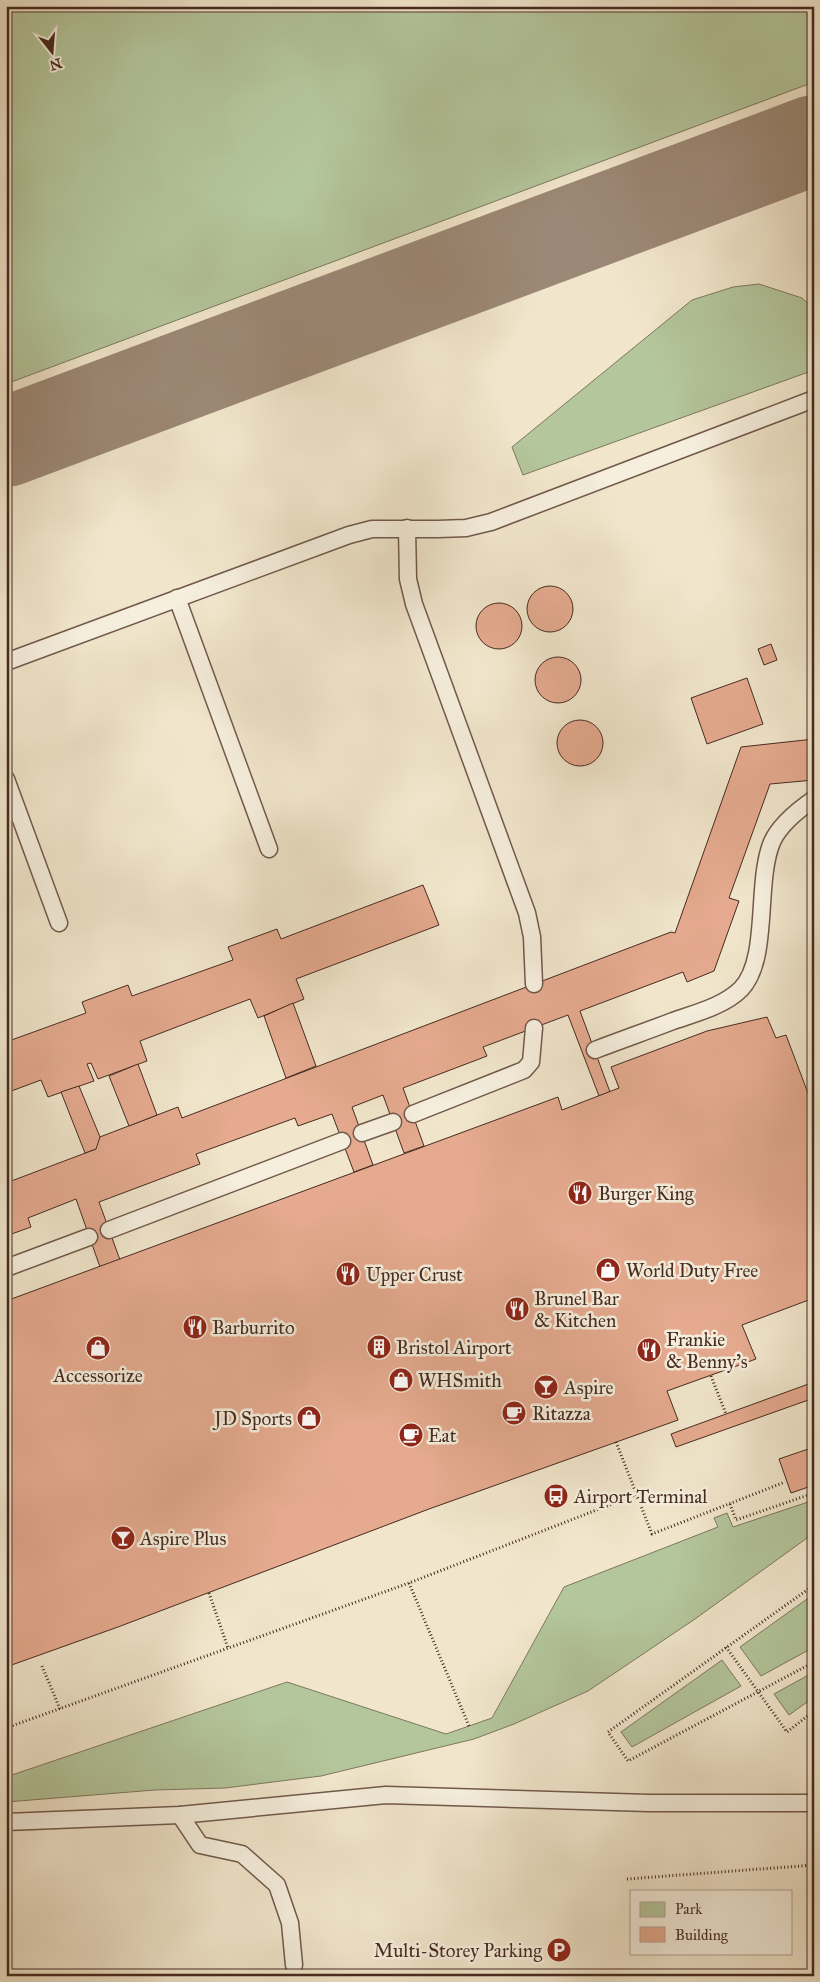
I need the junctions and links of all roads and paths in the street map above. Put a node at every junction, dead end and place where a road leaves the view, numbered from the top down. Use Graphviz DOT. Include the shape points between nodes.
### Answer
graph roads {
  1 [pos="814,399"];
  2 [pos="407,528"];
  3 [pos="177,598"];
  4 [pos="6,662"];
  5 [pos="6,779"];
  6 [pos="814,799"];
  7 [pos="269,849"];
  8 [pos="59,923"];
  9 [pos="534,984"];
  10 [pos="534,1028"];
  11 [pos="595,1050"];
  12 [pos="412,1114"];
  13 [pos="392,1122"];
  14 [pos="362,1133"];
  15 [pos="342,1141"];
  16 [pos="109,1230"];
  17 [pos="89,1237"];
  18 [pos="6,1268"];
  19 [pos="711,1376"];
  20 [pos="726,1414"];
  21 [pos="616,1442"];
  22 [pos="785,1482"];
  23 [pos="814,1493"];
  24 [pos="636,1495"];
  25 [pos="730,1504"];
  26 [pos="409,1583"];
  27 [pos="814,1585"];
  28 [pos="209,1592"];
  29 [pos="726,1647"];
  30 [pos="228,1648"];
  31 [pos="814,1662"];
  32 [pos="42,1666"];
  33 [pos="759,1691"];
  34 [pos="60,1709"];
  35 [pos="813,1713"];
  36 [pos="469,1726"];
  37 [pos="6,1728"];
  38 [pos="814,1803"];
  39 [pos="180,1815"];
  40 [pos="6,1822"];
  41 [pos="814,1865"];
  42 [pos="628,1879"];
  43 [pos="294,1966"];
  1 -- 2 [label="lane" via="491,522 466,528"];
  2 -- 3 [label="lane" via="372,529 348,535"];
  2 -- 9 [label="lane" via="408,579 414,604 527,913 532,937"];
  3 -- 4 [label="lane"];
  3 -- 7 [label="lane"];
  5 -- 8 [label="lane"];
  6 -- 11 [label="lane" via="793,814 773,841 762,884 755,964 742,988 722,1003"];
  10 -- 12 [label="lane" via="531,1062 524,1070"];
  13 -- 14 [label="lane"];
  15 -- 16 [label="lane"];
  17 -- 18 [label="lane"];
  19 -- 20 [label="path"];
  21 -- 24 [label="path"];
  22 -- 25 [label="path"];
  23 -- 25 [label="path" via="736,1520"];
  24 -- 25 [label="path" via="652,1534"];
  24 -- 26 [label="path"];
  26 -- 30 [label="path"];
  26 -- 36 [label="path"];
  27 -- 29 [label="path"];
  28 -- 30 [label="path"];
  29 -- 33 [label="path"];
  29 -- 33 [label="path" via="608,1732 628,1761"];
  30 -- 34 [label="path"];
  31 -- 33 [label="path"];
  32 -- 34 [label="path"];
  33 -- 35 [label="path" via="787,1732"];
  34 -- 37 [label="path"];
  38 -- 39 [label="lane" via="648,1803 386,1795"];
  39 -- 40 [label="lane"];
  39 -- 43 [label="lane" via="200,1845 242,1854 278,1884 290,1923"];
  41 -- 42 [label="path"];
}
